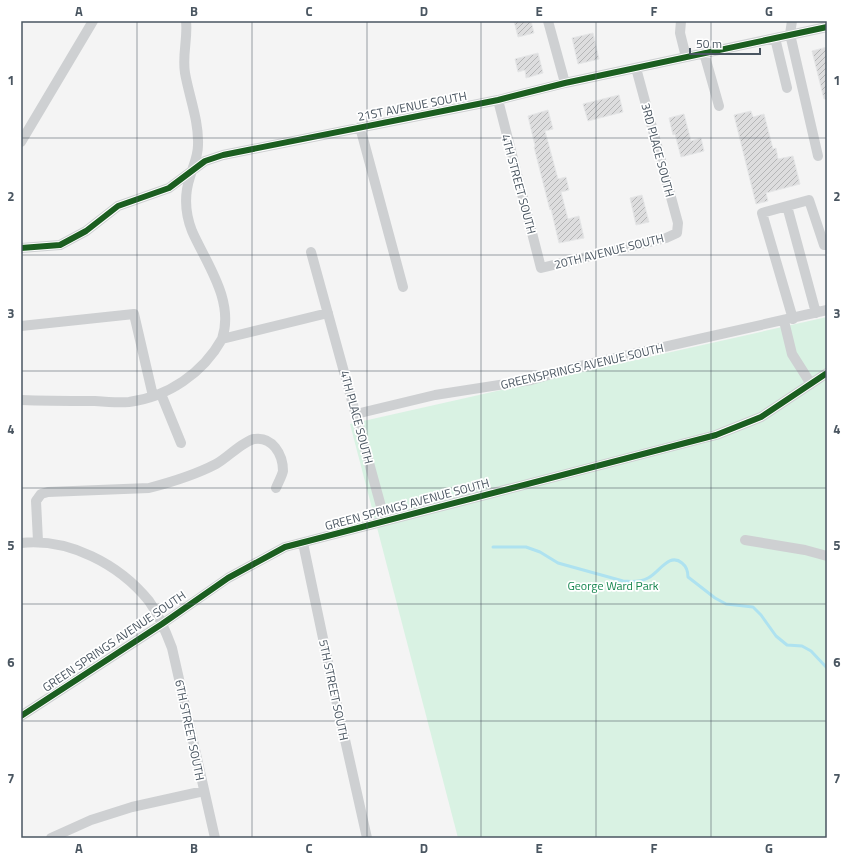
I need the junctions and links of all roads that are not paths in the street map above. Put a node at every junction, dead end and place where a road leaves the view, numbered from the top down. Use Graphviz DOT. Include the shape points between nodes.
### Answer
graph roads {
  1 [pos="93,21"];
  2 [pos="186,21"];
  3 [pos="548,21"];
  4 [pos="681,21"];
  5 [pos="792,21"];
  6 [pos="823,25"];
  7 [pos="790,34"];
  8 [pos="775,38"];
  9 [pos="704,53"];
  10 [pos="686,57"];
  11 [pos="636,68"];
  12 [pos="565,83"];
  13 [pos="787,88"];
  14 [pos="498,100"];
  15 [pos="719,106"];
  16 [pos="360,127"];
  17 [pos="21,142"];
  18 [pos="818,156"];
  19 [pos="192,171"];
  20 [pos="787,206"];
  21 [pos="677,233"];
  22 [pos="826,245"];
  23 [pos="21,248"];
  24 [pos="311,252"];
  25 [pos="827,256"];
  26 [pos="541,268"];
  27 [pos="403,287"];
  28 [pos="827,310"];
  29 [pos="328,313"];
  30 [pos="816,313"];
  31 [pos="789,320"];
  32 [pos="21,326"];
  33 [pos="222,339"];
  34 [pos="827,374"];
  35 [pos="812,384"];
  36 [pos="157,395"];
  37 [pos="21,400"];
  38 [pos="356,414"];
  39 [pos="181,443"];
  40 [pos="276,488"];
  41 [pos="385,521"];
  42 [pos="744,540"];
  43 [pos="38,541"];
  44 [pos="21,543"];
  45 [pos="303,543"];
  46 [pos="827,556"];
  47 [pos="162,624"];
  48 [pos="21,716"];
  49 [pos="204,791"];
  50 [pos="51,838"];
  51 [pos="215,838"];
  52 [pos="367,838"];
  1 -- 17 [label="street"];
  2 -- 19 [label="street" via="185,73 198,144"];
  3 -- 12 [label="street"];
  4 -- 10 [label="street" via="680,33"];
  5 -- 7 [label="street"];
  6 -- 7 [label="street, 21ST AVENUE SOUTH"];
  7 -- 8 [label="street, 21ST AVENUE SOUTH"];
  7 -- 18 [label="street"];
  8 -- 9 [label="street, 21ST AVENUE SOUTH"];
  8 -- 13 [label="street"];
  9 -- 10 [label="street, 21ST AVENUE SOUTH"];
  9 -- 15 [label="street"];
  10 -- 11 [label="street, 21ST AVENUE SOUTH"];
  11 -- 12 [label="street, 21ST AVENUE SOUTH"];
  11 -- 21 [label="street, 3RD PLACE SOUTH" via="678,223"];
  12 -- 14 [label="street, 21ST AVENUE SOUTH"];
  14 -- 16 [label="street, 21ST AVENUE SOUTH"];
  14 -- 26 [label="street, 4TH STREET SOUTH"];
  16 -- 19 [label="street, 21ST AVENUE SOUTH" via="223,155 205,161"];
  16 -- 27 [label="street"];
  19 -- 23 [label="street, 21ST AVENUE SOUTH" via="169,188 118,206 86,231 60,245"];
  19 -- 33 [label="street" via="185,201 188,222 220,288 224,316"];
  20 -- 22 [label="street" via="808,200"];
  20 -- 30 [label="street"];
  20 -- 31 [label="street" via="762,213"];
  21 -- 26 [label="street, 20TH AVENUE SOUTH" via="666,238"];
  22 -- 25 [label="street"];
  24 -- 29 [label="street, 4TH PLACE SOUTH"];
  28 -- 30 [label="street, GREENSPRINGS AVENUE SOUTH"];
  29 -- 33 [label="street"];
  29 -- 38 [label="street, 4TH PLACE SOUTH"];
  30 -- 31 [label="street, GREENSPRINGS AVENUE SOUTH"];
  31 -- 35 [label="street" via="792,354"];
  31 -- 38 [label="street, GREENSPRINGS AVENUE SOUTH" via="576,367 531,380 435,395"];
  32 -- 36 [label="street" via="134,314"];
  33 -- 36 [label="street" via="198,370 186,380"];
  34 -- 35 [label="street, GREEN SPRINGS AVENUE SOUTH"];
  35 -- 41 [label="street, GREEN SPRINGS AVENUE SOUTH" via="761,417 716,435"];
  36 -- 37 [label="street" via="129,402"];
  36 -- 39 [label="street"];
  38 -- 41 [label="street, 4TH PLACE SOUTH"];
  40 -- 43 [label="street" via="283,472 281,459 274,444 253,439 217,464 163,485 150,488 41,494 36,501"];
  41 -- 45 [label="street, GREEN SPRINGS AVENUE SOUTH"];
  42 -- 46 [label="street"];
  43 -- 44 [label="street, 6TH STREET SOUTH"];
  43 -- 47 [label="street, 6TH STREET SOUTH" via="68,547 103,561 132,583 150,602"];
  45 -- 47 [label="street, GREEN SPRINGS AVENUE SOUTH" via="274,552 228,578"];
  45 -- 52 [label="street, 5TH STREET SOUTH"];
  47 -- 48 [label="street, GREEN SPRINGS AVENUE SOUTH"];
  47 -- 49 [label="street, 6TH STREET SOUTH" via="172,648"];
  49 -- 50 [label="street" via="132,806 90,820"];
  49 -- 51 [label="street, 6TH STREET SOUTH"];
}
